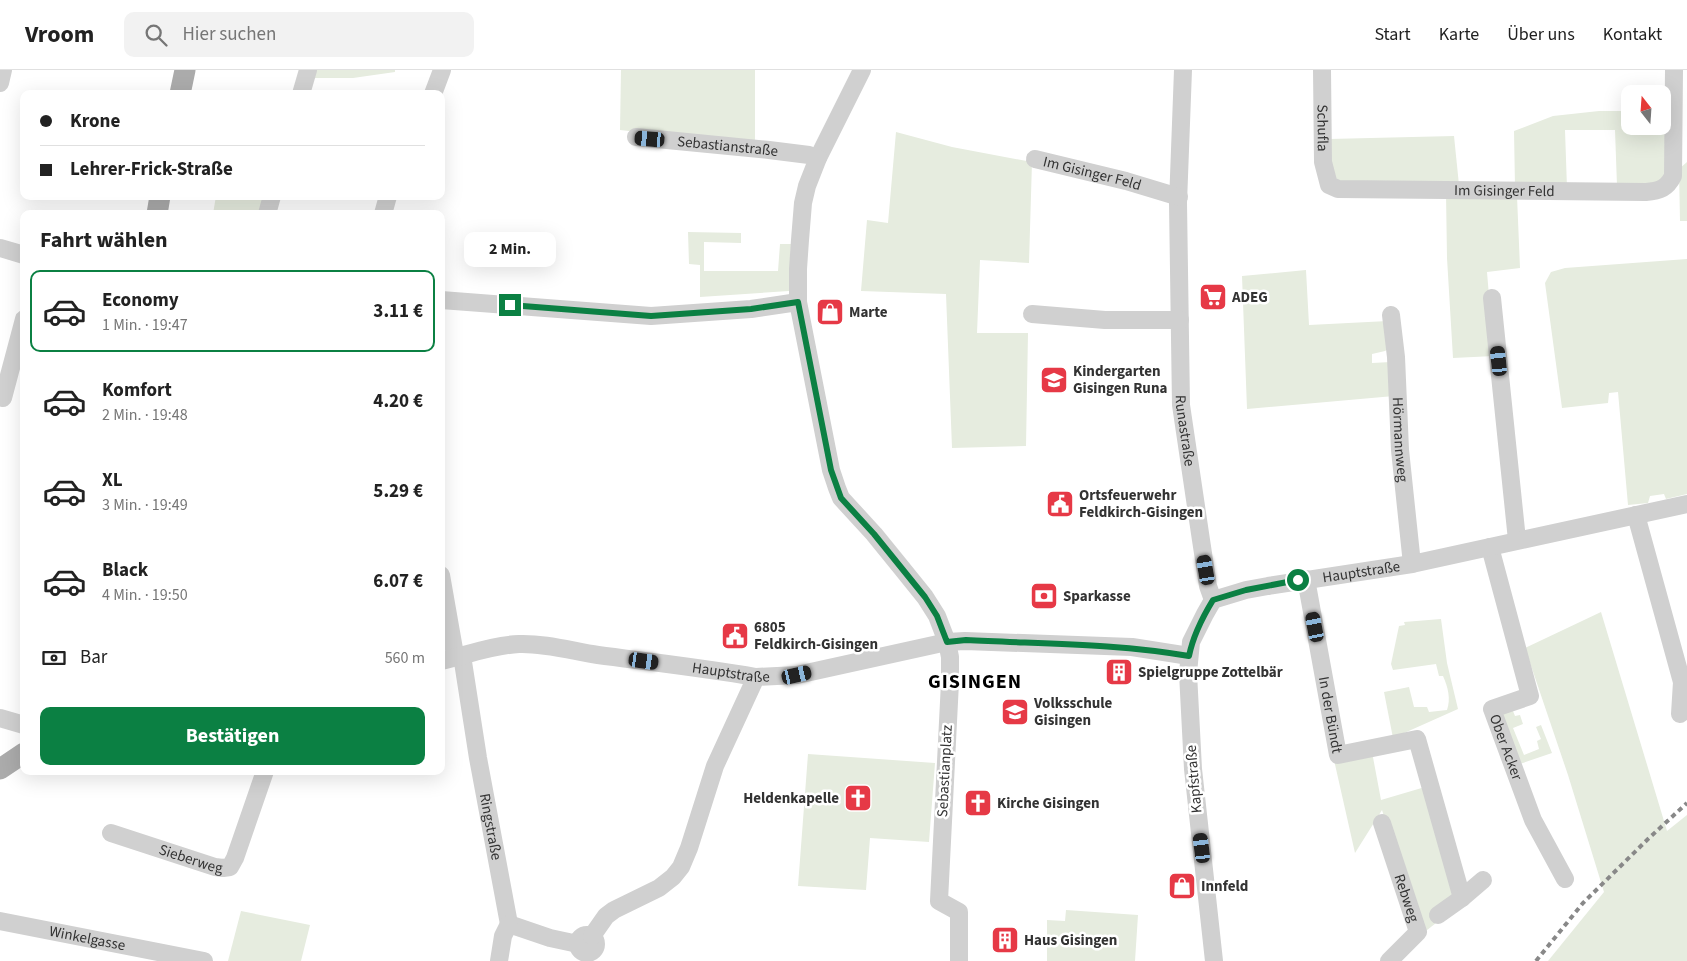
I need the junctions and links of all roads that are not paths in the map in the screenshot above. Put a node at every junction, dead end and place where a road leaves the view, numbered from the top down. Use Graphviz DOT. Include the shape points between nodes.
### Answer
graph roads {
  1 [pos="3,70"];
  2 [pos="185,70"];
  3 [pos="308,70"];
  4 [pos="442,70"];
  5 [pos="862,70"];
  6 [pos="1183,70"];
  7 [pos="1322,70"];
  8 [pos="1674,70"];
  9 [pos="0,84"];
  10 [pos="181,90"];
  11 [pos="302,90"];
  12 [pos="434,90"];
  13 [pos="636,138"];
  14 [pos="1681,157"];
  15 [pos="818,158"];
  16 [pos="1035,159"];
  17 [pos="1329,185"];
  18 [pos="1179,197"];
  19 [pos="0,248"];
  20 [pos="20,254"];
  21 [pos="1492,298"];
  22 [pos="445,300"];
  23 [pos="798,302"];
  24 [pos="1032,314"];
  25 [pos="1391,315"];
  26 [pos="1180,320"];
  27 [pos="20,334"];
  28 [pos="3,398"];
  29 [pos="1687,504"];
  30 [pos="1636,515"];
  31 [pos="1517,540"];
  32 [pos="1490,547"];
  33 [pos="1412,564"];
  34 [pos="1306,579"];
  35 [pos="445,598"];
  36 [pos="1213,600"];
  37 [pos="947,642"];
  38 [pos="1189,656"];
  39 [pos="459,657"];
  40 [pos="445,660"];
  41 [pos="756,677"];
  42 [pos="1680,714"];
  43 [pos="0,718"];
  44 [pos="20,724"];
  45 [pos="20,755"];
  46 [pos="0,769"];
  47 [pos="264,775"];
  48 [pos="1382,823"];
  49 [pos="111,833"];
  50 [pos="1565,879"];
  51 [pos="1483,880"];
  52 [pos="1462,898"];
  53 [pos="1438,915"];
  54 [pos="0,921"];
  55 [pos="509,924"];
  56 [pos="588,948"];
  57 [pos="204,961"];
  58 [pos="499,961"];
  59 [pos="959,961"];
  60 [pos="1214,961"];
  61 [pos="1389,961"];
  1 -- 9 [label="street"];
  2 -- 10 [label="main road"];
  3 -- 11 [label="street"];
  4 -- 12 [label="street"];
  5 -- 15 [label="street"];
  6 -- 18 [label="street, Runastraße"];
  7 -- 17 [label="street, Schufla" via="1323,162"];
  8 -- 14 [label="street"];
  13 -- 15 [label="street, Sebastianstraße" via="769,150"];
  14 -- 17 [label="street, Im Gisinger Feld" via="1669,185 1658,191 1646,192 1338,189"];
  15 -- 23 [label="street" via="803,203"];
  16 -- 18 [label="street, Im Gisinger Feld"];
  18 -- 26 [label="street, Runastraße"];
  19 -- 20 [label="street"];
  21 -- 31 [label="street"];
  22 -- 23 [label="street" via="651,316 751,309"];
  23 -- 37 [label="street" via="831,470 841,498 925,597"];
  24 -- 26 [label="street" via="1105,320"];
  25 -- 33 [label="street, Hörmannweg"];
  26 -- 36 [label="street, Runastraße" via="1181,405 1208,586"];
  27 -- 28 [label="street"];
  29 -- 30 [label="street, Hauptstraße"];
  30 -- 31 [label="street, Hauptstraße"];
  30 -- 42 [label="street" via="1682,682"];
  31 -- 32 [label="street, Hauptstraße"];
  32 -- 33 [label="street, Hauptstraße"];
  32 -- 50 [label="street, Ober Acker" via="1530,696 1492,709 1533,820"];
  33 -- 34 [label="street, Hauptstraße"];
  34 -- 36 [label="street, Hauptstraße"];
  34 -- 52 [label="street, In der Bündt" via="1338,755 1416,739"];
  35 -- 39 [label="street, Ringstraße" via="454,649"];
  36 -- 38 [label="street" via="1191,642"];
  37 -- 38 [label="street, Hauptstraße" via="1103,645"];
  37 -- 41 [label="street, Hauptstraße" via="797,675"];
  37 -- 59 [label="street, Sebastianplatz" via="950,682 939,901 959,912"];
  38 -- 60 [label="street, Kapfstraße" via="1193,769"];
  39 -- 40 [label="street, Hauptstraße"];
  39 -- 41 [label="street, Hauptstraße" via="482,650 533,644"];
  39 -- 55 [label="street, Ringstraße" via="463,662"];
  41 -- 56 [label="street" via="715,766 681,868 659,888 606,916"];
  43 -- 44 [label="street"];
  45 -- 46 [label="main road"];
  47 -- 49 [label="street, Sieberweg" via="230,867 215,867"];
  48 -- 61 [label="street, Rebweg" via="1418,932"];
  51 -- 52 [label="street"];
  52 -- 53 [label="street"];
  54 -- 57 [label="street, Winkelgasse"];
  55 -- 56 [label="street"];
  55 -- 58 [label="street" via="503,936"];
}
